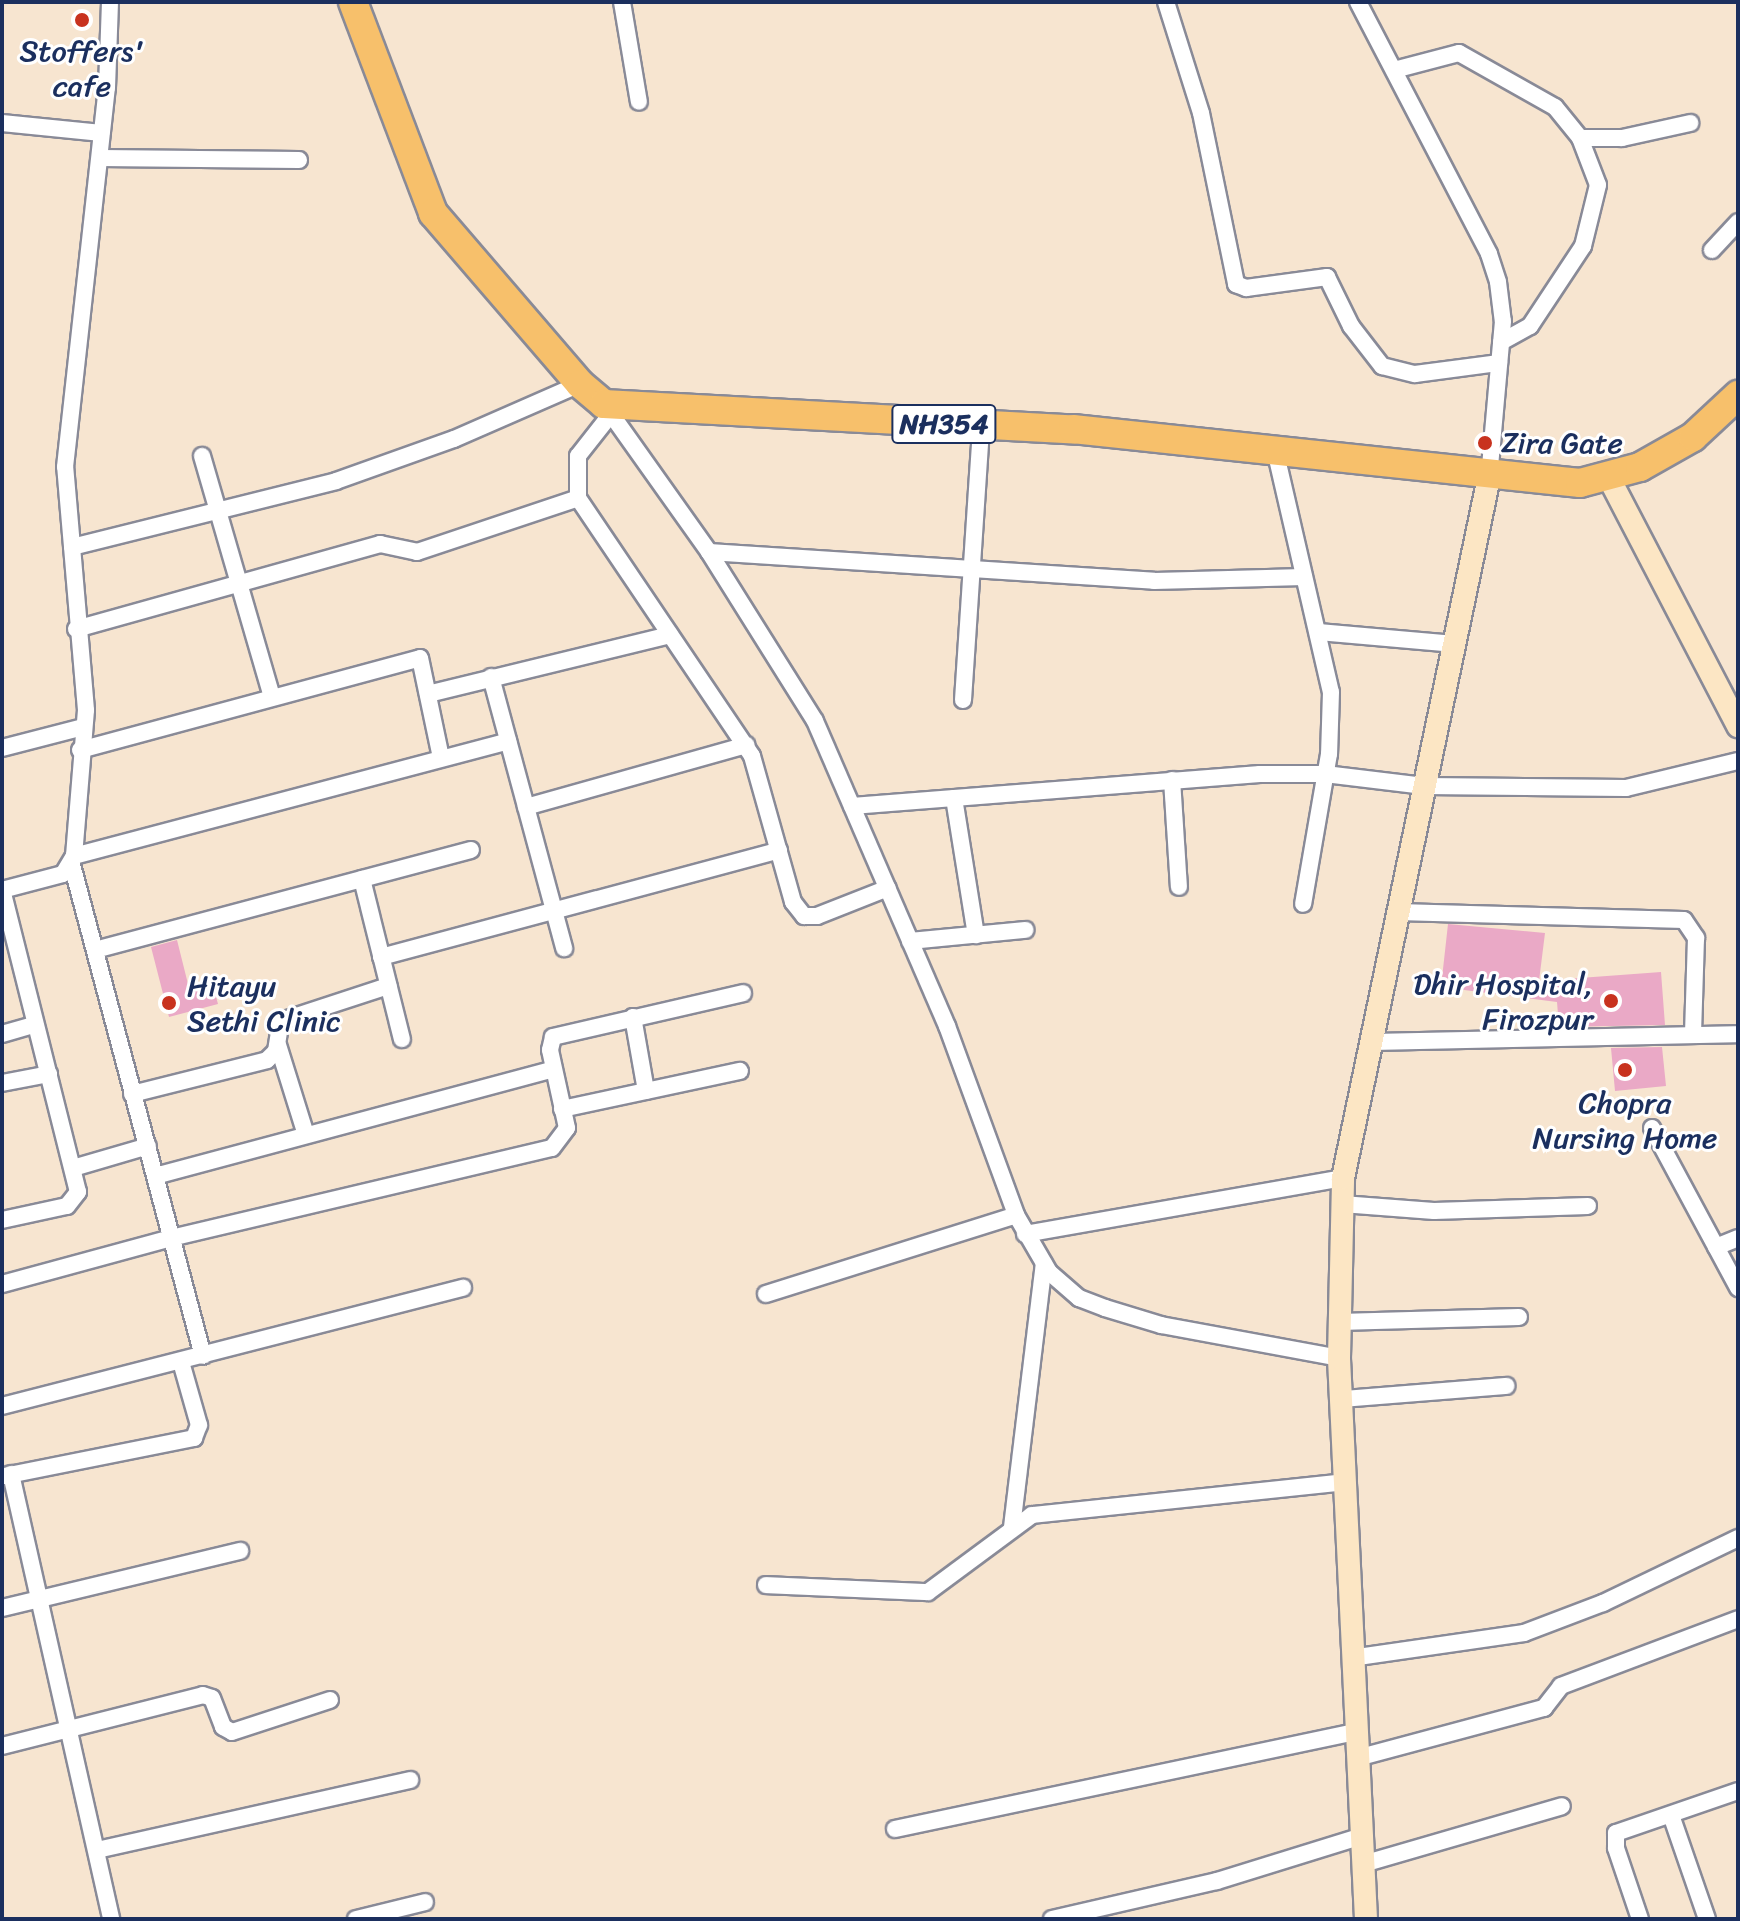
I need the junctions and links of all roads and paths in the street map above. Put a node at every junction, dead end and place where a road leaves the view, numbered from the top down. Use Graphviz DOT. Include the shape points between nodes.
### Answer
graph roads {
  1 [pos="110,2"];
  2 [pos="353,2"];
  3 [pos="622,2"];
  4 [pos="1166,2"];
  5 [pos="1358,2"];
  6 [pos="1394,70"];
  7 [pos="639,102"];
  8 [pos="2,123"];
  9 [pos="1690,123"];
  10 [pos="102,133"];
  11 [pos="1580,138"];
  12 [pos="100,158"];
  13 [pos="299,160"];
  14 [pos="1738,222"];
  15 [pos="1712,250"];
  16 [pos="1501,342"];
  17 [pos="1499,363"];
  18 [pos="580,384"];
  19 [pos="1738,395"];
  20 [pos="607,409"];
  21 [pos="981,426"];
  22 [pos="1275,450"];
  23 [pos="202,456"];
  24 [pos="1489,477"];
  25 [pos="1609,478"];
  26 [pos="578,498"];
  27 [pos="218,513"];
  28 [pos="72,547"];
  29 [pos="709,552"];
  30 [pos="972,569"];
  31 [pos="1304,577"];
  32 [pos="237,587"];
  33 [pos="76,629"];
  34 [pos="1318,632"];
  35 [pos="670,635"];
  36 [pos="1455,644"];
  37 [pos="491,677"];
  38 [pos="428,694"];
  39 [pos="272,697"];
  40 [pos="963,700"];
  41 [pos="1738,726"];
  42 [pos="83,727"];
  43 [pos="508,741"];
  44 [pos="746,745"];
  45 [pos="2,748"];
  46 [pos="80,750"];
  47 [pos="441,758"];
  48 [pos="1738,761"];
  49 [pos="1325,774"];
  50 [pos="1172,780"];
  51 [pos="1424,786"];
  52 [pos="954,798"];
  53 [pos="852,806"];
  54 [pos="526,807"];
  55 [pos="471,850"];
  56 [pos="779,850"];
  57 [pos="73,860"];
  58 [pos="362,879"];
  59 [pos="1179,887"];
  60 [pos="888,888"];
  61 [pos="2,890"];
  62 [pos="1303,904"];
  63 [pos="1398,912"];
  64 [pos="554,913"];
  65 [pos="1025,930"];
  66 [pos="976,935"];
  67 [pos="910,941"];
  68 [pos="564,948"];
  69 [pos="95,950"];
  70 [pos="381,957"];
  71 [pos="388,986"];
  72 [pos="743,993"];
  73 [pos="633,1017"];
  74 [pos="34,1025"];
  75 [pos="2,1034"];
  76 [pos="1693,1034"];
  77 [pos="1738,1034"];
  78 [pos="402,1039"];
  79 [pos="1369,1042"];
  80 [pos="278,1045"];
  81 [pos="553,1069"];
  82 [pos="740,1071"];
  83 [pos="49,1074"];
  84 [pos="2,1083"];
  85 [pos="646,1091"];
  86 [pos="132,1094"];
  87 [pos="562,1109"];
  88 [pos="1652,1128"];
  89 [pos="306,1135"];
  90 [pos="148,1146"];
  91 [pos="73,1168"];
  92 [pos="155,1176"];
  93 [pos="1343,1178"];
  94 [pos="1342,1204"];
  95 [pos="1588,1206"];
  96 [pos="1016,1215"];
  97 [pos="2,1220"];
  98 [pos="1025,1234"];
  99 [pos="171,1238"];
  100 [pos="1738,1238"];
  101 [pos="1716,1247"];
  102 [pos="1044,1264"];
  103 [pos="2,1284"];
  104 [pos="463,1288"];
  105 [pos="1738,1288"];
  106 [pos="766,1294"];
  107 [pos="1519,1317"];
  108 [pos="1339,1322"];
  109 [pos="203,1356"];
  110 [pos="1339,1358"];
  111 [pos="181,1362"];
  112 [pos="1506,1386"];
  113 [pos="1343,1399"];
  114 [pos="2,1406"];
  115 [pos="7,1475"];
  116 [pos="1345,1482"];
  117 [pos="1012,1527"];
  118 [pos="1738,1538"];
  119 [pos="240,1551"];
  120 [pos="766,1585"];
  121 [pos="38,1600"];
  122 [pos="2,1608"];
  123 [pos="1738,1619"];
  124 [pos="1351,1658"];
  125 [pos="330,1700"];
  126 [pos="70,1729"];
  127 [pos="1355,1732"];
  128 [pos="2,1746"];
  129 [pos="1357,1758"];
  130 [pos="410,1780"];
  131 [pos="1738,1791"];
  132 [pos="1562,1806"];
  133 [pos="1671,1815"];
  134 [pos="895,1829"];
  135 [pos="1362,1836"];
  136 [pos="97,1850"];
  137 [pos="1363,1864"];
  138 [pos="425,1902"];
  139 [pos="111,1919"];
  140 [pos="356,1919"];
  141 [pos="1052,1919"];
  142 [pos="1366,1919"];
  143 [pos="1640,1919"];
  144 [pos="1707,1919"];
  1 -- 10 [label="street"];
  2 -- 18 [label="highway" via="433,213"];
  3 -- 7 [label="street"];
  4 -- 17 [label="street" via="1201,113 1236,284 1246,288 1327,277 1351,326 1382,366 1415,374"];
  5 -- 6 [label="street"];
  6 -- 11 [label="street" via="1459,53 1555,107"];
  6 -- 16 [label="street" via="1489,254 1502,299"];
  8 -- 10 [label="street"];
  9 -- 11 [label="street" via="1622,138"];
  10 -- 12 [label="street"];
  11 -- 16 [label="street" via="1598,185 1583,246 1530,326"];
  12 -- 13 [label="street"];
  12 -- 28 [label="street" via="66,452"];
  14 -- 15 [label="street"];
  16 -- 17 [label="street"];
  17 -- 24 [label="street"];
  18 -- 20 [label="highway"];
  18 -- 27 [label="street" via="383,466"];
  19 -- 25 [label="highway, NH354" via="1693,437"];
  20 -- 21 [label="highway, NH354"];
  20 -- 26 [label="street" via="578,456"];
  20 -- 29 [label="street"];
  21 -- 22 [label="highway, NH354" via="1073,429"];
  21 -- 30 [label="street"];
  22 -- 24 [label="highway, NH354"];
  22 -- 31 [label="street"];
  23 -- 27 [label="street"];
  24 -- 25 [label="highway, NH354" via="1580,483"];
  24 -- 36 [label="street"];
  25 -- 41 [label="street"];
  26 -- 32 [label="street" via="417,552 380,544"];
  26 -- 35 [label="street"];
  27 -- 28 [label="street"];
  27 -- 32 [label="street"];
  28 -- 33 [label="street"];
  29 -- 30 [label="street"];
  29 -- 53 [label="street" via="800,694"];
  30 -- 31 [label="street" via="1168,581"];
  30 -- 40 [label="street"];
  31 -- 34 [label="street"];
  32 -- 33 [label="street"];
  32 -- 39 [label="street"];
  33 -- 42 [label="street" via="84,682"];
  34 -- 36 [label="street"];
  34 -- 49 [label="street" via="1331,692"];
  35 -- 37 [label="street"];
  35 -- 44 [label="street"];
  36 -- 51 [label="street"];
  37 -- 38 [label="street"];
  37 -- 43 [label="street"];
  38 -- 39 [label="street" via="420,658"];
  38 -- 47 [label="street"];
  39 -- 46 [label="street"];
  42 -- 45 [label="street"];
  42 -- 46 [label="street"];
  43 -- 47 [label="street"];
  43 -- 54 [label="street"];
  44 -- 54 [label="street"];
  44 -- 56 [label="street"];
  46 -- 57 [label="street"];
  47 -- 57 [label="street"];
  48 -- 51 [label="street" via="1626,788"];
  49 -- 50 [label="street"];
  49 -- 51 [label="street"];
  49 -- 62 [label="street"];
  50 -- 52 [label="street"];
  50 -- 59 [label="street"];
  51 -- 63 [label="street"];
  52 -- 53 [label="street"];
  52 -- 66 [label="street"];
  53 -- 60 [label="street"];
  54 -- 64 [label="street"];
  55 -- 58 [label="street"];
  56 -- 60 [label="street" via="793,902 804,916"];
  56 -- 64 [label="street"];
  57 -- 61 [label="street" via="50,879"];
  57 -- 69 [label="street"];
  58 -- 69 [label="street"];
  58 -- 70 [label="street"];
  60 -- 67 [label="street"];
  61 -- 74 [label="street"];
  63 -- 76 [label="street" via="1684,920 1696,938"];
  63 -- 79 [label="street"];
  64 -- 68 [label="street"];
  64 -- 70 [label="street"];
  65 -- 66 [label="street"];
  66 -- 67 [label="street"];
  67 -- 96 [label="street"];
  69 -- 86 [label="street"];
  70 -- 71 [label="street"];
  71 -- 78 [label="street"];
  71 -- 80 [label="street" via="281,1021"];
  72 -- 73 [label="street"];
  73 -- 81 [label="street" via="558,1033 551,1043"];
  73 -- 85 [label="street"];
  74 -- 75 [label="street"];
  74 -- 83 [label="street"];
  76 -- 77 [label="street"];
  76 -- 79 [label="street" via="1533,1042"];
  79 -- 93 [label="street"];
  80 -- 86 [label="street" via="267,1060"];
  80 -- 89 [label="street"];
  81 -- 87 [label="street"];
  81 -- 89 [label="street"];
  82 -- 85 [label="street"];
  83 -- 84 [label="street"];
  83 -- 91 [label="street"];
  85 -- 87 [label="street"];
  86 -- 90 [label="street"];
  87 -- 99 [label="street" via="566,1134 552,1148"];
  88 -- 101 [label="street"];
  89 -- 92 [label="street"];
  90 -- 91 [label="street"];
  90 -- 92 [label="street"];
  91 -- 97 [label="street" via="78,1192 73,1204"];
  92 -- 99 [label="street"];
  93 -- 94 [label="street"];
  93 -- 98 [label="street"];
  94 -- 95 [label="street" via="1463,1211"];
  94 -- 108 [label="street"];
  96 -- 98 [label="street"];
  96 -- 106 [label="street"];
  98 -- 102 [label="street"];
  99 -- 103 [label="street"];
  99 -- 109 [label="street"];
  100 -- 101 [label="street"];
  101 -- 105 [label="street"];
  102 -- 110 [label="street" via="1063,1288 1105,1308 1161,1325"];
  102 -- 117 [label="street"];
  104 -- 109 [label="street"];
  107 -- 108 [label="street"];
  108 -- 110 [label="street"];
  109 -- 111 [label="street"];
  110 -- 113 [label="street"];
  111 -- 114 [label="street"];
  111 -- 115 [label="street" via="199,1425 194,1438"];
  112 -- 113 [label="street"];
  113 -- 116 [label="street"];
  115 -- 121 [label="street"];
  116 -- 117 [label="street" via="1050,1510"];
  116 -- 124 [label="street"];
  117 -- 120 [label="street" via="928,1592"];
  118 -- 124 [label="street" via="1603,1603 1524,1633"];
  119 -- 121 [label="street"];
  121 -- 122 [label="street"];
  121 -- 126 [label="street"];
  123 -- 129 [label="street" via="1561,1686 1544,1708"];
  124 -- 127 [label="street"];
  125 -- 126 [label="street" via="238,1732 223,1727 209,1694"];
  126 -- 128 [label="street"];
  126 -- 136 [label="street"];
  127 -- 129 [label="street"];
  127 -- 134 [label="street"];
  129 -- 135 [label="street"];
  130 -- 136 [label="street"];
  131 -- 133 [label="street"];
  132 -- 137 [label="street"];
  133 -- 143 [label="street" via="1616,1833 1616,1848"];
  133 -- 144 [label="street"];
  135 -- 137 [label="street"];
  135 -- 141 [label="street" via="1217,1881"];
  136 -- 139 [label="street"];
  137 -- 142 [label="street"];
  138 -- 140 [label="street"];
}
